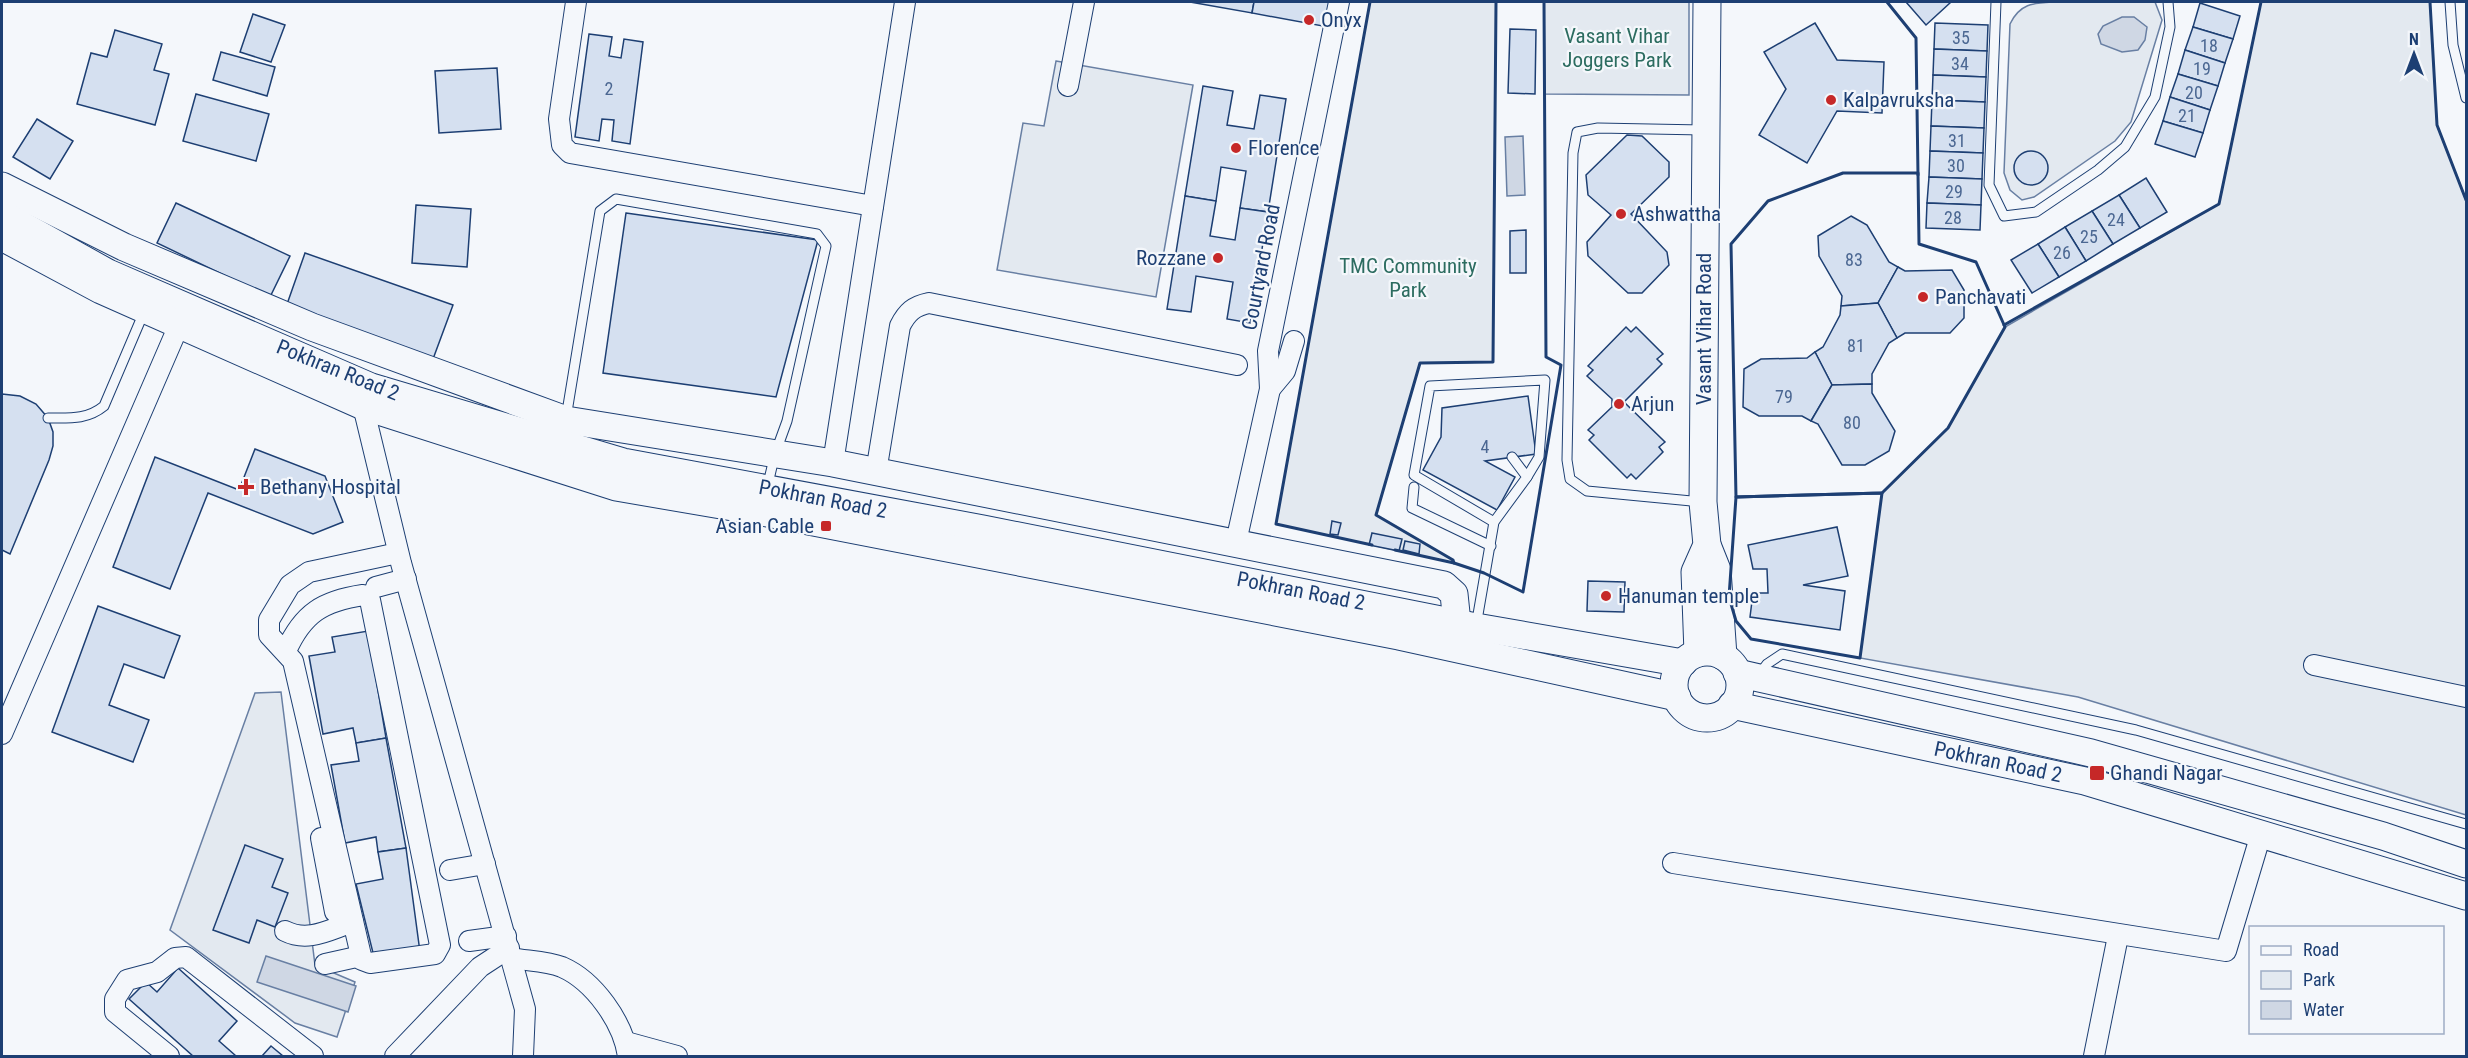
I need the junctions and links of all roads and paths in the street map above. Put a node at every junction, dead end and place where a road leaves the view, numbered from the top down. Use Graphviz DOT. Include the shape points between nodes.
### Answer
graph roads {
  1 [pos="576,2"];
  2 [pos="905,2"];
  3 [pos="1084,2"];
  4 [pos="1339,2"];
  5 [pos="1707,2"];
  6 [pos="1996,2"];
  7 [pos="2168,2"];
  8 [pos="2450,2"];
  9 [pos="1068,86"];
  10 [pos="2466,98"];
  11 [pos="1706,130"];
  12 [pos="2,186"];
  13 [pos="873,206"];
  14 [pos="2,214"];
  15 [pos="2,237"];
  16 [pos="145,310"];
  17 [pos="179,325"];
  18 [pos="1294,341"];
  19 [pos="1237,365"];
  20 [pos="1270,389"];
  21 [pos="367,397"];
  22 [pos="48,418"];
  23 [pos="566,420"];
  24 [pos="775,454"];
  25 [pos="1512,457"];
  26 [pos="833,463"];
  27 [pos="876,472"];
  28 [pos="1527,477"];
  29 [pos="1414,487"];
  30 [pos="765,500"];
  31 [pos="1703,502"];
  32 [pos="1494,522"];
  33 [pos="1236,542"];
  34 [pos="1491,546"];
  35 [pos="402,565"];
  36 [pos="376,587"];
  37 [pos="1466,625"];
  38 [pos="286,651"];
  39 [pos="1720,664"];
  40 [pos="2314,665"];
  41 [pos="1677,697"];
  42 [pos="2466,697"];
  43 [pos="1732,705"];
  44 [pos="2,734"];
  45 [pos="322,785"];
  46 [pos="2200,786"];
  47 [pos="2193,812"];
  48 [pos="2466,824"];
  49 [pos="2261,834"];
  50 [pos="1673,862"];
  51 [pos="485,864"];
  52 [pos="2466,864"];
  53 [pos="450,870"];
  54 [pos="2466,896"];
  55 [pos="335,912"];
  56 [pos="353,922"];
  57 [pos="285,931"];
  58 [pos="2118,936"];
  59 [pos="469,941"];
  60 [pos="509,947"];
  61 [pos="361,956"];
  62 [pos="325,964"];
  63 [pos="627,1049"];
  64 [pos="169,1056"];
  65 [pos="313,1056"];
  66 [pos="394,1056"];
  67 [pos="524,1056"];
  68 [pos="677,1056"];
  69 [pos="2094,1056"];
  1 -- 13 [label="street" via="559,119 562,145 570,153"];
  2 -- 13 [label="street"];
  3 -- 9 [label="street"];
  4 -- 20 [label="street, Courtyard Road" via="1268,351"];
  5 -- 11 [label="main road, Vasant Vihar Road"];
  6 -- 7 [label="lane" via="1989,185 2004,216 2036,212 2125,147 2155,97 2170,27"];
  8 -- 10 [label="lane" via="2453,45"];
  11 -- 31 [label="main road, Vasant Vihar Road"];
  11 -- 31 [label="lane" via="1598,128 1577,132 1573,153 1567,460 1570,479 1587,491"];
  12 -- 23 [label="main road" via="124,247 312,327"];
  13 -- 26 [label="street"];
  14 -- 21 [label="main road, Pokhran Road 2" via="108,273"];
  15 -- 16 [label="main road, Pokhran Road 2"];
  16 -- 17 [label="main road, Pokhran Road 2"];
  16 -- 22 [label="lane" via="104,406 82,417"];
  17 -- 21 [label="main road, Pokhran Road 2"];
  17 -- 44 [label="street"];
  18 -- 20 [label="street" via="1285,371"];
  19 -- 27 [label="street" via="929,303 916,306 900,326"];
  20 -- 33 [label="street, Courtyard Road"];
  21 -- 30 [label="main road, Pokhran Road 2"];
  21 -- 35 [label="street"];
  23 -- 24 [label="main road"];
  23 -- 24 [label="lane" via="600,212 616,199 817,234 826,246 787,421"];
  24 -- 26 [label="main road"];
  24 -- 30 [label="lane"];
  25 -- 28 [label="lane"];
  26 -- 27 [label="main road"];
  27 -- 33 [label="main road"];
  28 -- 32 [label="lane"];
  28 -- 32 [label="lane" via="1539,457 1545,380 1430,386 1414,475"];
  29 -- 34 [label="lane" via="1412,508"];
  30 -- 37 [label="main road, Pokhran Road 2"];
  30 -- 41 [label="main road, Pokhran Road 2"];
  31 -- 39 [label="main road, Vasant Vihar Road" via="1707,545 1717,570"];
  32 -- 34 [label="lane"];
  33 -- 37 [label="main road" via="1444,585 1454,594"];
  34 -- 37 [label="lane"];
  35 -- 36 [label="street"];
  35 -- 38 [label="street" via="302,588 269,634"];
  35 -- 51 [label="street"];
  37 -- 39 [label="main road, Pokhran Road 2"];
  38 -- 45 [label="street" via="293,661"];
  38 -- 61 [label="street" via="295,632 323,603 363,595 370,600 440,945 435,954 370,963"];
  39 -- 41 [label="main road" via="1674,680"];
  39 -- 43 [label="main road" via="1740,689"];
  39 -- 46 [label="main road, Pokhran Road 2" via="2091,753"];
  39 -- 48 [label="lane" via="1767,664 1782,654 2136,730"];
  40 -- 42 [label="street"];
  41 -- 43 [label="main road" via="1689,713 1701,717 1714,717"];
  43 -- 47 [label="main road, Pokhran Road 2" via="2085,781"];
  45 -- 55 [label="street" via="314,795"];
  45 -- 56 [label="street"];
  46 -- 47 [label="main road"];
  46 -- 52 [label="main road, Pokhran Road 2" via="2383,836"];
  47 -- 49 [label="main road, Pokhran Road 2"];
  49 -- 54 [label="main road, Pokhran Road 2"];
  49 -- 58 [label="street" via="2226,951"];
  50 -- 58 [label="street"];
  51 -- 53 [label="street"];
  51 -- 60 [label="street"];
  56 -- 57 [label="street" via="319,935 296,937"];
  56 -- 61 [label="street"];
  58 -- 69 [label="street"];
  59 -- 60 [label="street"];
  60 -- 63 [label="street" via="562,967 602,997"];
  60 -- 66 [label="street" via="480,967"];
  60 -- 67 [label="street" via="525,1009"];
  61 -- 62 [label="street"];
  63 -- 68 [label="street"];
  64 -- 65 [label="street" via="115,1012 115,999 128,980 157,972 175,958 186,957"];
}
